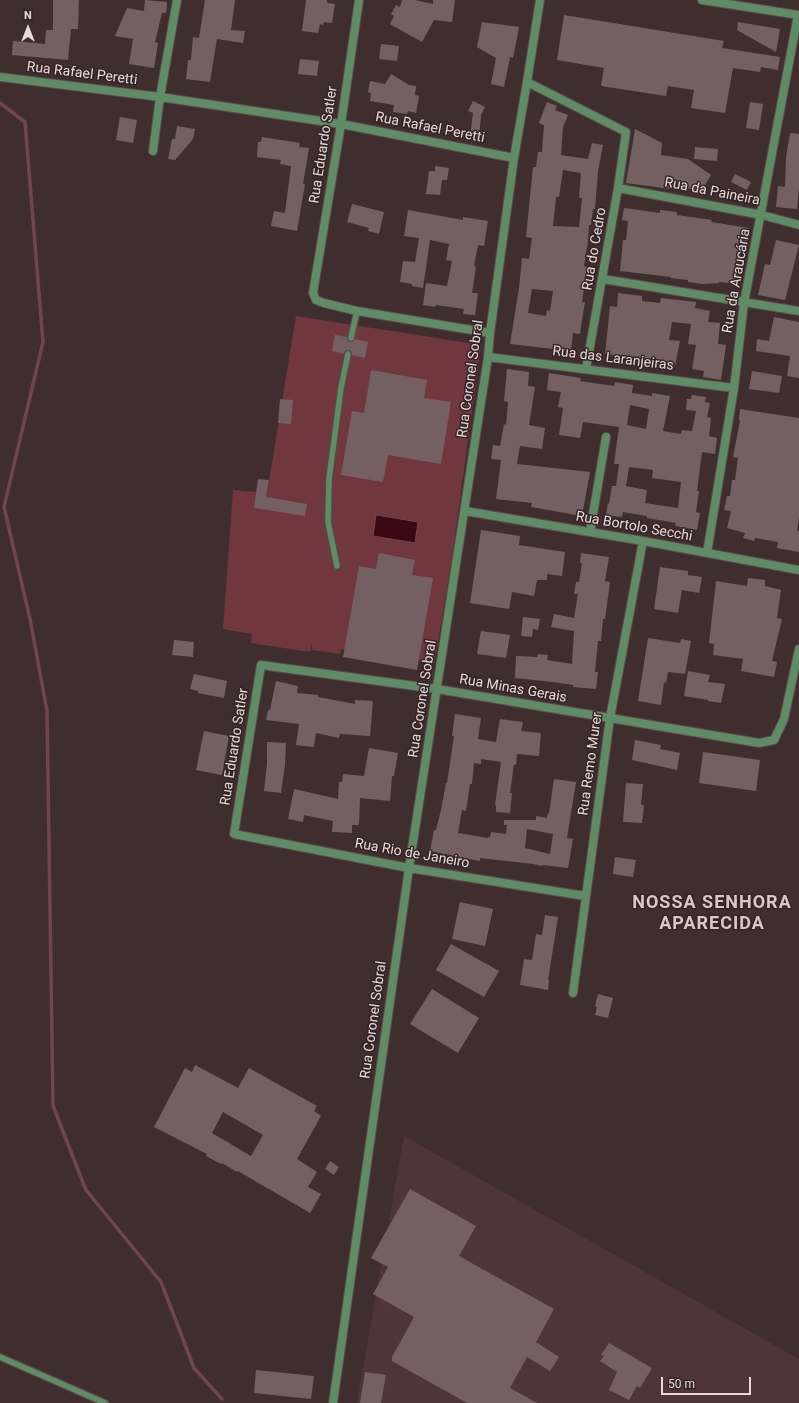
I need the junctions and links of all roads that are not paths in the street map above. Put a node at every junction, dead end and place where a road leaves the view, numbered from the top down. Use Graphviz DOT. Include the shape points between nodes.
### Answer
graph roads {
  1 [pos="177,0"];
  2 [pos="359,0"];
  3 [pos="540,0"];
  4 [pos="702,0"];
  5 [pos="799,15"];
  6 [pos="0,77"];
  7 [pos="528,82"];
  8 [pos="160,97"];
  9 [pos="341,124"];
  10 [pos="153,151"];
  11 [pos="514,158"];
  12 [pos="618,188"];
  13 [pos="762,215"];
  14 [pos="799,225"];
  15 [pos="603,279"];
  16 [pos="744,303"];
  17 [pos="357,311"];
  18 [pos="799,311"];
  19 [pos="490,333"];
  20 [pos="351,338"];
  21 [pos="348,354"];
  22 [pos="488,357"];
  23 [pos="586,369"];
  24 [pos="734,388"];
  25 [pos="606,437"];
  26 [pos="465,511"];
  27 [pos="590,532"];
  28 [pos="643,541"];
  29 [pos="707,553"];
  30 [pos="337,566"];
  31 [pos="799,570"];
  32 [pos="799,649"];
  33 [pos="261,665"];
  34 [pos="438,689"];
  35 [pos="610,718"];
  36 [pos="234,834"];
  37 [pos="409,868"];
  38 [pos="585,896"];
  39 [pos="573,993"];
  40 [pos="0,1357"];
  41 [pos="106,1403"];
  42 [pos="333,1403"];
  1 -- 8 [label="street"];
  2 -- 9 [label="street, Rua Eduardo Satler"];
  3 -- 7 [label="street, Rua Coronel Sobral"];
  4 -- 5 [label="street"];
  5 -- 13 [label="street, Rua da Araucária"];
  6 -- 8 [label="street, Rua Rafael Peretti"];
  7 -- 11 [label="street, Rua Coronel Sobral"];
  7 -- 12 [label="street, Rua do Cedro" via="626,132"];
  8 -- 9 [label="street, Rua Rafael Peretti"];
  8 -- 10 [label="street"];
  9 -- 11 [label="street, Rua Rafael Peretti"];
  9 -- 17 [label="street, Rua Eduardo Satler" via="313,294 316,300"];
  11 -- 19 [label="street, Rua Coronel Sobral"];
  12 -- 13 [label="street, Rua da Paineira"];
  12 -- 15 [label="street, Rua do Cedro"];
  13 -- 14 [label="street, Rua da Paineira"];
  13 -- 16 [label="street, Rua da Araucária"];
  15 -- 16 [label="street"];
  15 -- 23 [label="street, Rua do Cedro"];
  16 -- 18 [label="street"];
  16 -- 24 [label="street, Rua da Araucária"];
  17 -- 19 [label="street"];
  17 -- 20 [label="lane"];
  19 -- 22 [label="street, Rua Coronel Sobral"];
  21 -- 30 [label="lane" via="329,479 328,522"];
  22 -- 23 [label="street, Rua das Laranjeiras"];
  22 -- 26 [label="street, Rua Coronel Sobral"];
  23 -- 24 [label="street, Rua das Laranjeiras"];
  24 -- 29 [label="street, Rua da Araucária"];
  25 -- 27 [label="street"];
  26 -- 27 [label="street, Rua Bortolo Secchi"];
  26 -- 34 [label="street, Rua Coronel Sobral"];
  27 -- 28 [label="street, Rua Bortolo Secchi"];
  28 -- 29 [label="street, Rua Bortolo Secchi"];
  28 -- 35 [label="street, Rua Remo Murer"];
  29 -- 31 [label="street, Rua Bortolo Secchi"];
  32 -- 35 [label="street, Rua Minas Gerais" via="784,719 774,740 759,743"];
  33 -- 34 [label="street, Rua Minas Gerais"];
  33 -- 36 [label="street, Rua Eduardo Satler"];
  34 -- 35 [label="street, Rua Minas Gerais"];
  34 -- 37 [label="street, Rua Coronel Sobral"];
  35 -- 38 [label="street, Rua Remo Murer"];
  36 -- 37 [label="street, Rua Rio de Janeiro"];
  37 -- 38 [label="street, Rua Rio de Janeiro"];
  37 -- 42 [label="street, Rua Coronel Sobral"];
  38 -- 39 [label="street, Rua Remo Murer"];
  40 -- 41 [label="lane"];
}
